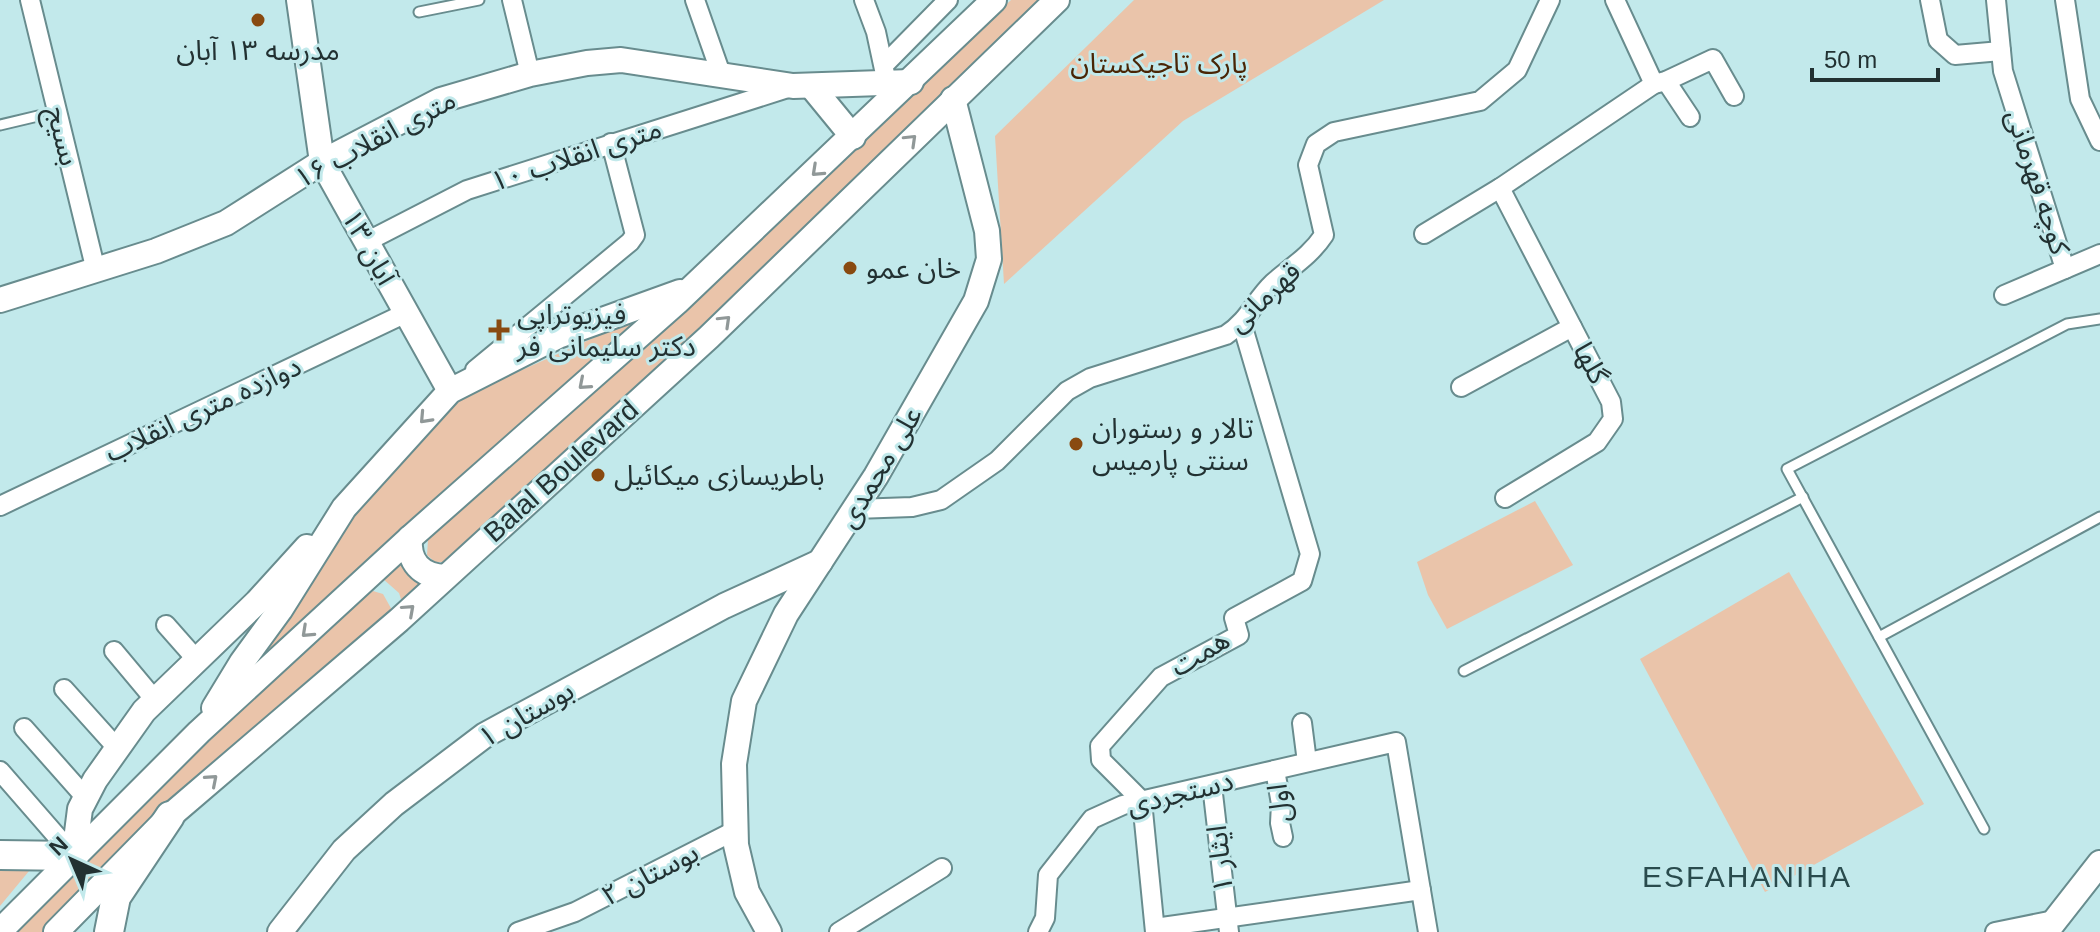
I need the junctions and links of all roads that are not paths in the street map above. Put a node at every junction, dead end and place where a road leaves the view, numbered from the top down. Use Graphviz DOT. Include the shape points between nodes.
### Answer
graph roads {
  1 [pos="30,0"];
  2 [pos="299,0"];
  3 [pos="479,0"];
  4 [pos="512,0"];
  5 [pos="695,0"];
  6 [pos="864,0"];
  7 [pos="948,0"];
  8 [pos="994,0"];
  9 [pos="1057,0"];
  10 [pos="1550,0"];
  11 [pos="1615,0"];
  12 [pos="1930,0"];
  13 [pos="1996,0"];
  14 [pos="2065,0"];
  15 [pos="419,12"];
  16 [pos="2001,51"];
  17 [pos="530,74"];
  18 [pos="721,74"];
  19 [pos="885,74"];
  20 [pos="911,82"];
  21 [pos="1660,83"];
  22 [pos="802,87"];
  23 [pos="1734,96"];
  24 [pos="953,99"];
  25 [pos="38,116"];
  26 [pos="1690,117"];
  27 [pos="0,125"];
  28 [pos="853,137"];
  29 [pos="2100,141"];
  30 [pos="611,143"];
  31 [pos="322,162"];
  32 [pos="1500,188"];
  33 [pos="1424,234"];
  34 [pos="366,242"];
  35 [pos="2100,254"];
  36 [pos="2065,269"];
  37 [pos="96,271"];
  38 [pos="693,287"];
  39 [pos="2004,295"];
  40 [pos="0,300"];
  41 [pos="406,313"];
  42 [pos="2100,319"];
  43 [pos="1242,324"];
  44 [pos="1572,327"];
  45 [pos="1461,387"];
  46 [pos="450,391"];
  47 [pos="1803,497"];
  48 [pos="1505,498"];
  49 [pos="0,506"];
  50 [pos="344,508"];
  51 [pos="855,509"];
  52 [pos="2100,517"];
  53 [pos="410,538"];
  54 [pos="820,562"];
  55 [pos="445,577"];
  56 [pos="166,625"];
  57 [pos="1879,637"];
  58 [pos="114,651"];
  59 [pos="196,659"];
  60 [pos="1464,671"];
  61 [pos="64,689"];
  62 [pos="155,700"];
  63 [pos="1302,723"];
  64 [pos="24,728"];
  65 [pos="199,732"];
  66 [pos="117,748"];
  67 [pos="1307,762"];
  68 [pos="1275,770"];
  69 [pos="0,771"];
  70 [pos="1212,785"];
  71 [pos="86,798"];
  72 [pos="1142,801"];
  73 [pos="170,816"];
  74 [pos="1984,829"];
  75 [pos="736,830"];
  76 [pos="1283,837"];
  77 [pos="0,855"];
  78 [pos="74,856"];
  79 [pos="2100,863"];
  80 [pos="942,868"];
  81 [pos="1421,890"];
  82 [pos="1228,926"];
  83 [pos="2050,926"];
  84 [pos="1155,930"];
  85 [pos="0,931"];
  86 [pos="56,932"];
  87 [pos="109,932"];
  88 [pos="280,932"];
  89 [pos="518,932"];
  90 [pos="769,932"];
  91 [pos="839,932"];
  92 [pos="1038,932"];
  93 [pos="1428,932"];
  94 [pos="1995,932"];
  1 -- 37 [label="street, بسیج"];
  2 -- 31 [label="street, ۱۳ آبان"];
  3 -- 15 [label="lane"];
  4 -- 17 [label="street"];
  5 -- 18 [label="street"];
  6 -- 19 [label="street"];
  7 -- 19 [label="street"];
  8 -- 20 [label="street, Balal Boulevard"];
  9 -- 24 [label="street, Balal Boulevard"];
  10 -- 43 [label="street, قهرمانی" via="1517,70 1480,101 1334,132 1316,144 1308,165 1324,235 1312,253 1271,285"];
  11 -- 21 [label="street"];
  12 -- 16 [label="street" via="1938,40 1955,55"];
  13 -- 16 [label="street, کوچه قهرمانی"];
  14 -- 29 [label="street" via="2080,99"];
  16 -- 36 [label="street, کوچه قهرمانی"];
  17 -- 18 [label="street, ۱۶ متری انقلاب" via="621,60"];
  17 -- 31 [label="street, ۱۶ متری انقلاب" via="441,100"];
  18 -- 22 [label="street, ۱۶ متری انقلاب"];
  19 -- 20 [label="street, ۱۶ متری انقلاب"];
  19 -- 22 [label="street, ۱۶ متری انقلاب"];
  20 -- 28 [label="street, Balal Boulevard"];
  21 -- 23 [label="street" via="1713,59"];
  21 -- 26 [label="street"];
  21 -- 32 [label="street"];
  22 -- 28 [label="street"];
  22 -- 30 [label="street, ۱۰ متری انقلاب"];
  24 -- 51 [label="street, علی محمدی" via="987,231 989,259 976,301"];
  55 -- 24 [label="street, Balal Boulevard, one-way" via="709,337"];
  25 -- 27 [label="lane"];
  28 -- 38 [label="street, Balal Boulevard, one-way"];
  30 -- 34 [label="street, ۱۰ متری انقلاب" via="467,190"];
  30 -- 46 [label="street" via="635,235"];
  31 -- 34 [label="street, ۱۳ آبان"];
  31 -- 37 [label="street, ۱۶ متری انقلاب" via="226,223"];
  32 -- 33 [label="street"];
  32 -- 44 [label="street, گلها"];
  34 -- 41 [label="street, ۱۳ آبان"];
  35 -- 36 [label="street"];
  36 -- 39 [label="street"];
  37 -- 40 [label="street, ۱۶ متری انقلاب"];
  38 -- 46 [label="street" via="558,336"];
  38 -- 53 [label="street, Balal Boulevard, one-way"];
  41 -- 46 [label="street, ۱۳ آبان"];
  41 -- 49 [label="street, دوازده متری انقلاب"];
  42 -- 47 [label="lane" via="2067,324 1787,469"];
  43 -- 51 [label="street, قهرمانی" via="1226,335 1090,378 1067,391 997,461 941,500"];
  43 -- 72 [label="street, همت" via="1310,554 1302,581 1234,618 1239,635 1161,677 1100,746 1101,760"];
  44 -- 45 [label="street"];
  44 -- 48 [label="street, گلها" via="1611,402 1613,419 1597,442"];
  46 -- 50 [label="street, one-way"];
  47 -- 57 [label="lane"];
  47 -- 60 [label="lane"];
  50 -- 59 [label="street"];
  50 -- 65 [label="street"];
  51 -- 54 [label="street, علی محمدی"];
  52 -- 57 [label="lane"];
  53 -- 55 [label="street" via="413,562 433,577"];
  53 -- 65 [label="street, Balal Boulevard, one-way"];
  54 -- 75 [label="street, علی محمدی" via="786,614 744,701 734,764"];
  54 -- 88 [label="street, بوستان ۱" via="724,606 485,735 394,804 344,850"];
  73 -- 55 [label="street, Balal Boulevard, one-way"];
  56 -- 59 [label="street"];
  57 -- 74 [label="lane"];
  58 -- 62 [label="street"];
  59 -- 62 [label="street"];
  61 -- 66 [label="street"];
  62 -- 66 [label="street"];
  63 -- 67 [label="street"];
  64 -- 71 [label="street"];
  65 -- 78 [label="street, Balal Boulevard"];
  66 -- 71 [label="street"];
  67 -- 68 [label="street, دستجردی"];
  67 -- 81 [label="street, دستجردی" via="1396,742"];
  68 -- 70 [label="street, دستجردی"];
  68 -- 76 [label="street, اول"];
  69 -- 78 [label="street"];
  70 -- 72 [label="street, دستجردی"];
  70 -- 82 [label="street, ۱ ایثار"];
  71 -- 78 [label="street"];
  72 -- 84 [label="street"];
  72 -- 92 [label="street, دستجردی" via="1092,819 1083,830 1048,875 1045,918"];
  73 -- 86 [label="street, Balal Boulevard"];
  73 -- 87 [label="main road" via="116,897"];
  75 -- 89 [label="street, بوستان ۲" via="575,912"];
  75 -- 90 [label="street, علی محمدی" via="747,892"];
  77 -- 78 [label="main road"];
  78 -- 85 [label="street, Balal Boulevard"];
  79 -- 83 [label="street"];
  80 -- 91 [label="street"];
  81 -- 82 [label="street"];
  81 -- 93 [label="street"];
  82 -- 84 [label="street"];
  83 -- 94 [label="street"];
}
